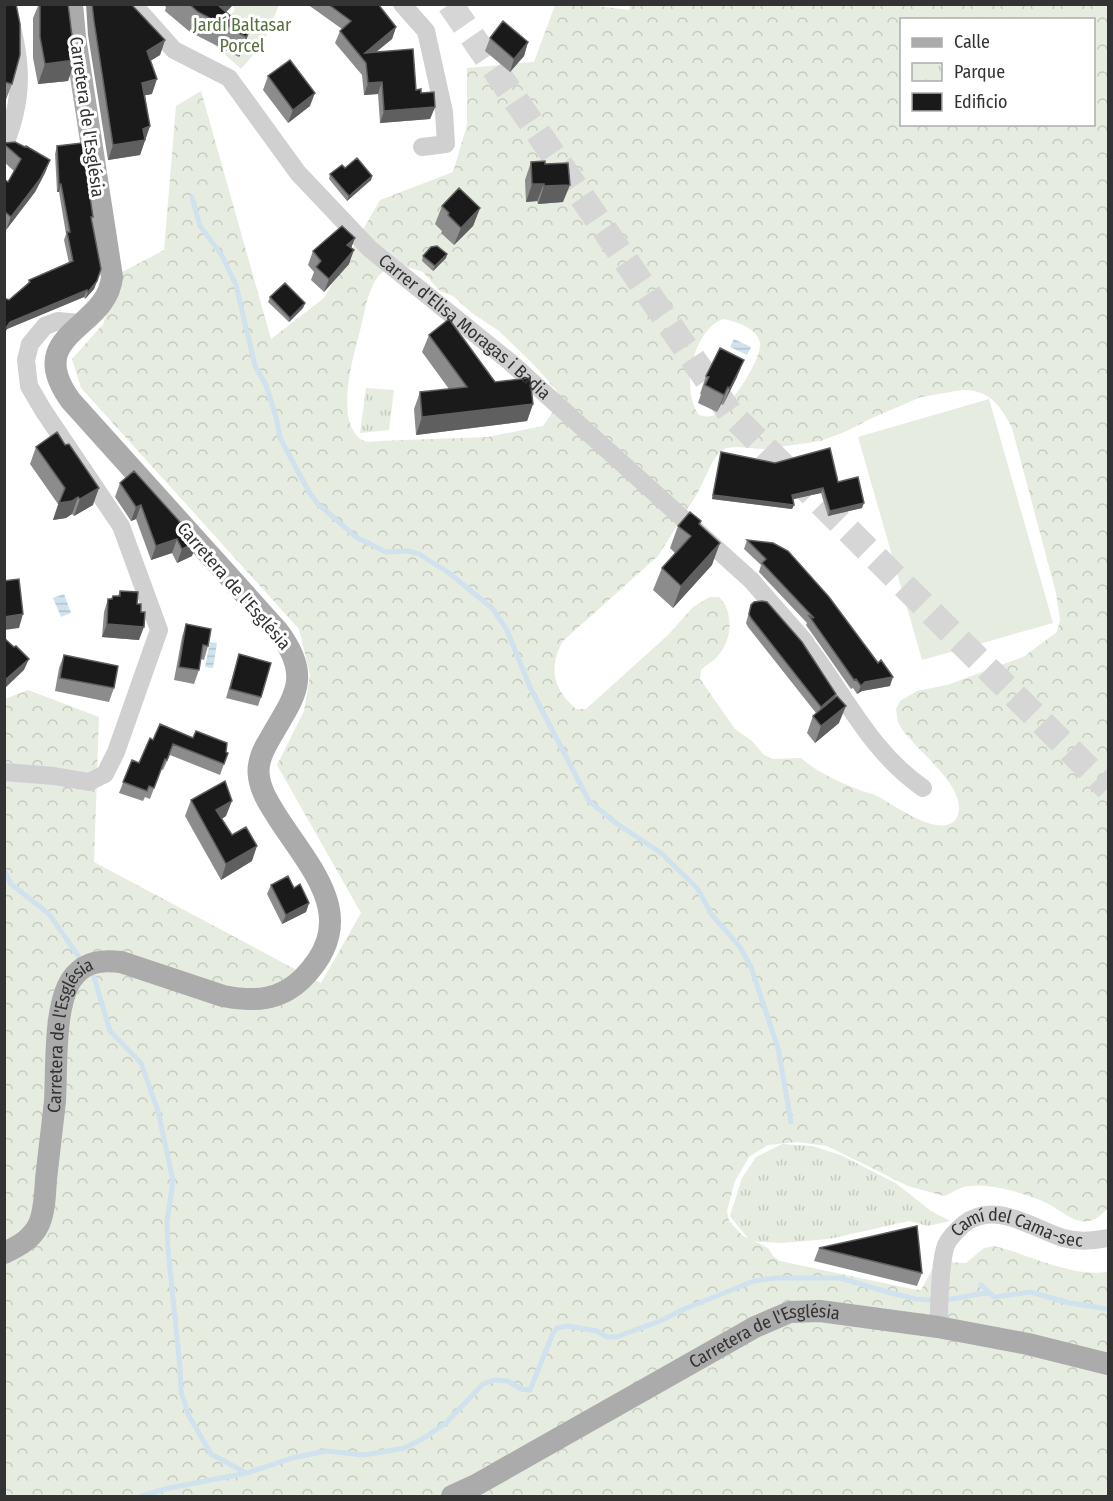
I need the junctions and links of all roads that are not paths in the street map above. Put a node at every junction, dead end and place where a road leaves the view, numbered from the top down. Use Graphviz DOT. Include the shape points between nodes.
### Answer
graph roads {
  1 [pos="6,4"];
  2 [pos="72,4"];
  3 [pos="133,4"];
  4 [pos="402,4"];
  5 [pos="4,146"];
  6 [pos="422,147"];
  7 [pos="80,324"];
  8 [pos="4,772"];
  9 [pos="923,788"];
  10 [pos="1108,1238"];
  11 [pos="4,1253"];
  12 [pos="938,1327"];
  13 [pos="1108,1364"];
  14 [pos="452,1497"];
  1 -- 5 [label="street" via="20,73 16,114"];
  2 -- 7 [label="main road, Carretera de l'Església" via="112,277 107,297"];
  3 -- 9 [label="street, Carrer d'Elisa Moragas i Badia" via="174,50 229,78 298,173 370,249 510,362 751,579 836,683 863,728 897,767"];
  4 -- 6 [label="street" via="426,31 444,112 446,144"];
  7 -- 8 [label="street" via="58,321 45,326 30,344 26,360 29,386 122,526 159,630 105,774 89,782"];
  7 -- 11 [label="main road, Carretera de l'Església" via="62,341 56,357 60,385 66,395 278,631 294,656 297,687 265,747 259,779 265,796 320,885 330,911 331,931 323,952 307,974 280,996 268,999 224,996 121,962 91,963 76,974 68,985 61,1010 43,1212 32,1234"];
  10 -- 12 [label="street, Camí del Cama-sec" via="1064,1238 999,1214 971,1220 955,1231 947,1244"];
  12 -- 13 [label="main road, Carretera de l'Església"];
  12 -- 14 [label="main road, Carretera de l'Església" via="820,1311 790,1312"];
}
